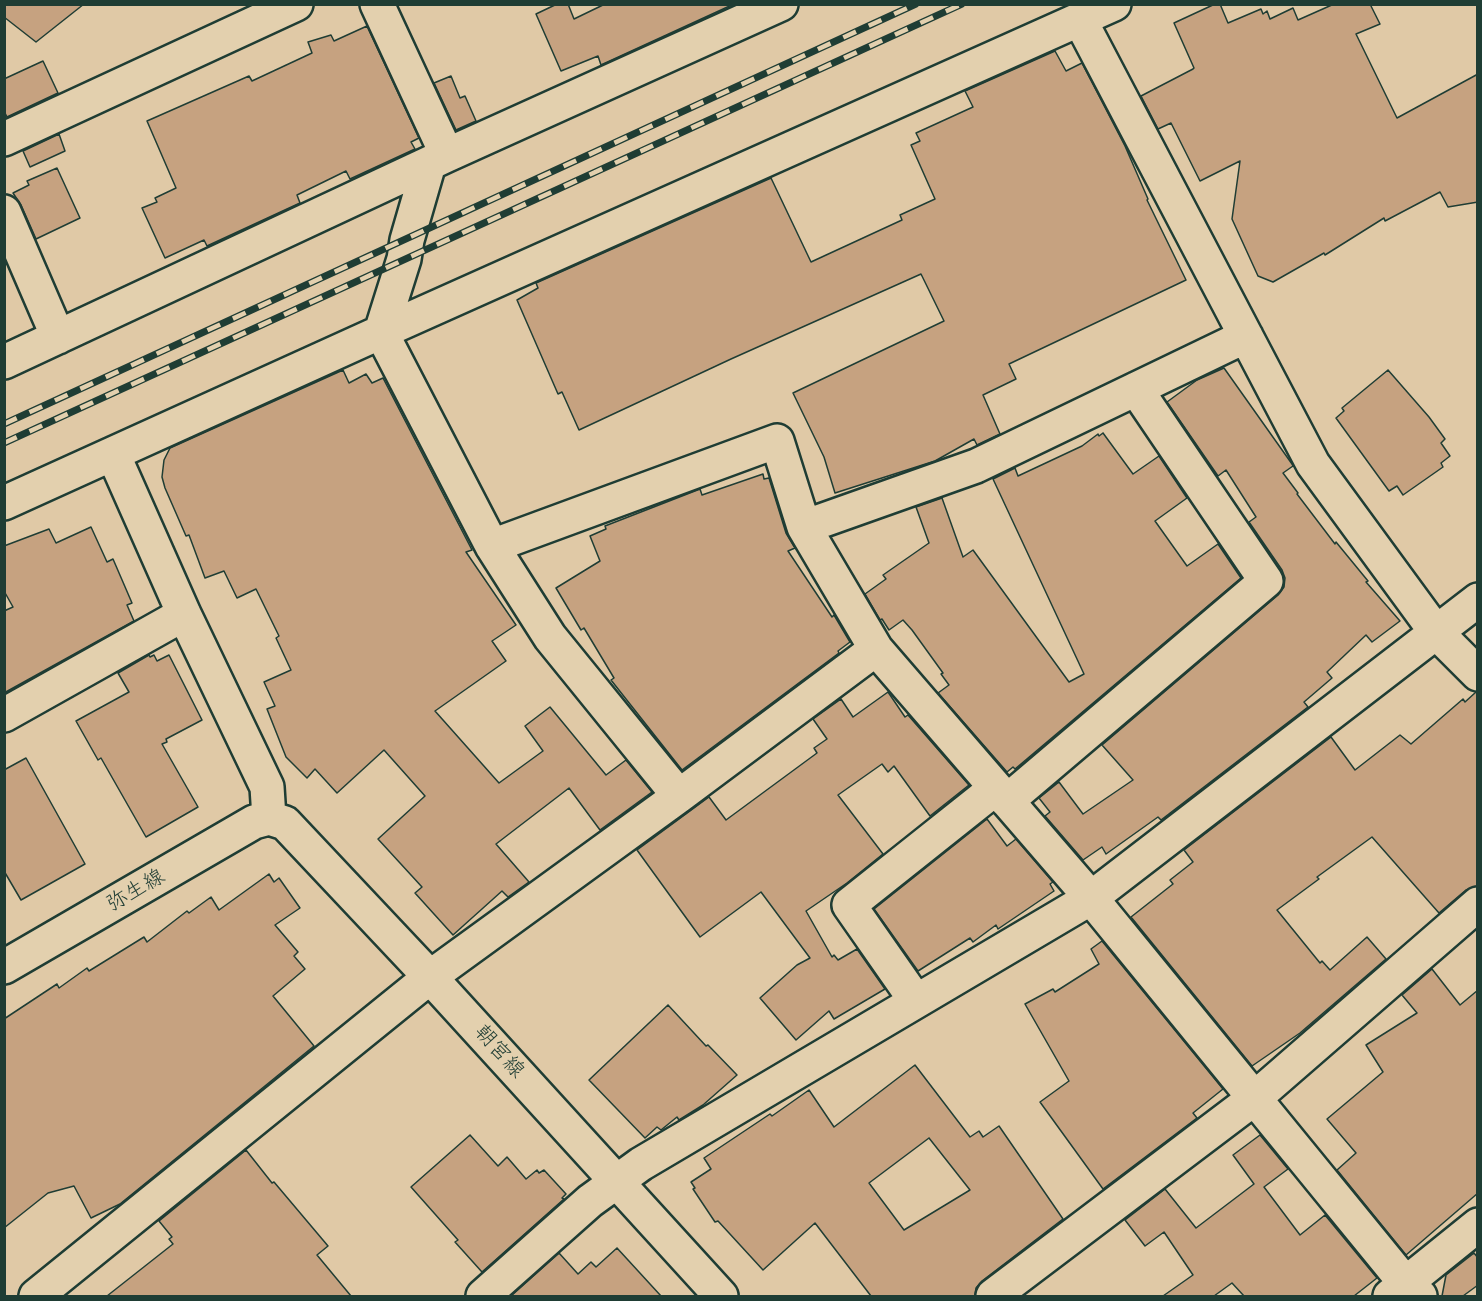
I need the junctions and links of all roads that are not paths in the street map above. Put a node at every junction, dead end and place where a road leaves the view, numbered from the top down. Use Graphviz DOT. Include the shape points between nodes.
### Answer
graph roads {
  1 [pos="296,4"];
  2 [pos="377,4"];
  3 [pos="781,4"];
  4 [pos="1114,4"];
  5 [pos="1080,20"];
  6 [pos="4,139"];
  7 [pos="438,160"];
  8 [pos="4,212"];
  9 [pos="381,332"];
  10 [pos="1246,336"];
  11 [pos="58,337"];
  12 [pos="4,362"];
  13 [pos="1136,389"];
  14 [pos="113,454"];
  15 [pos="4,503"];
  16 [pos="804,527"];
  17 [pos="492,546"];
  18 [pos="1478,600"];
  19 [pos="184,614"];
  20 [pos="1436,632"];
  21 [pos="876,650"];
  22 [pos="1478,674"];
  23 [pos="4,715"];
  24 [pos="1001,794"];
  25 [pos="679,796"];
  26 [pos="269,818"];
  27 [pos="1091,898"];
  28 [pos="1478,904"];
  29 [pos="4,967"];
  30 [pos="430,977"];
  31 [pos="916,1001"];
  32 [pos="1256,1097"];
  33 [pos="617,1181"];
  34 [pos="1478,1225"];
  35 [pos="1406,1292"];
  36 [pos="36,1296"];
  37 [pos="483,1296"];
  38 [pos="721,1296"];
  39 [pos="993,1296"];
  1 -- 6 [label="street"];
  2 -- 7 [label="street"];
  3 -- 7 [label="street"];
  4 -- 5 [label="street"];
  5 -- 9 [label="street"];
  5 -- 10 [label="street"];
  7 -- 9 [label="street" via="407,240"];
  7 -- 11 [label="street"];
  8 -- 11 [label="street"];
  9 -- 14 [label="street"];
  9 -- 17 [label="street"];
  10 -- 13 [label="street"];
  10 -- 20 [label="street" via="1313,464"];
  11 -- 12 [label="street"];
  13 -- 16 [label="street" via="976,466"];
  13 -- 24 [label="street" via="1266,580"];
  14 -- 15 [label="street"];
  14 -- 19 [label="street"];
  16 -- 17 [label="street" via="777,441"];
  16 -- 21 [label="street"];
  17 -- 25 [label="street" via="550,637"];
  18 -- 20 [label="street"];
  19 -- 23 [label="street"];
  19 -- 26 [label="street" via="267,787"];
  20 -- 22 [label="street"];
  20 -- 27 [label="street"];
  21 -- 24 [label="street"];
  21 -- 25 [label="street"];
  24 -- 27 [label="street"];
  24 -- 31 [label="street" via="849,905"];
  25 -- 30 [label="street"];
  26 -- 29 [label="street, 弥生線" via="254,822"];
  26 -- 30 [label="street, 朝宮線" via="285,823"];
  27 -- 31 [label="street"];
  27 -- 32 [label="street"];
  28 -- 32 [label="street"];
  30 -- 33 [label="street, 朝宮線"];
  30 -- 36 [label="street"];
  31 -- 33 [label="street"];
  32 -- 35 [label="street"];
  32 -- 39 [label="street"];
  33 -- 37 [label="street"];
  33 -- 38 [label="street, 朝宮線"];
  34 -- 35 [label="street"];
}
